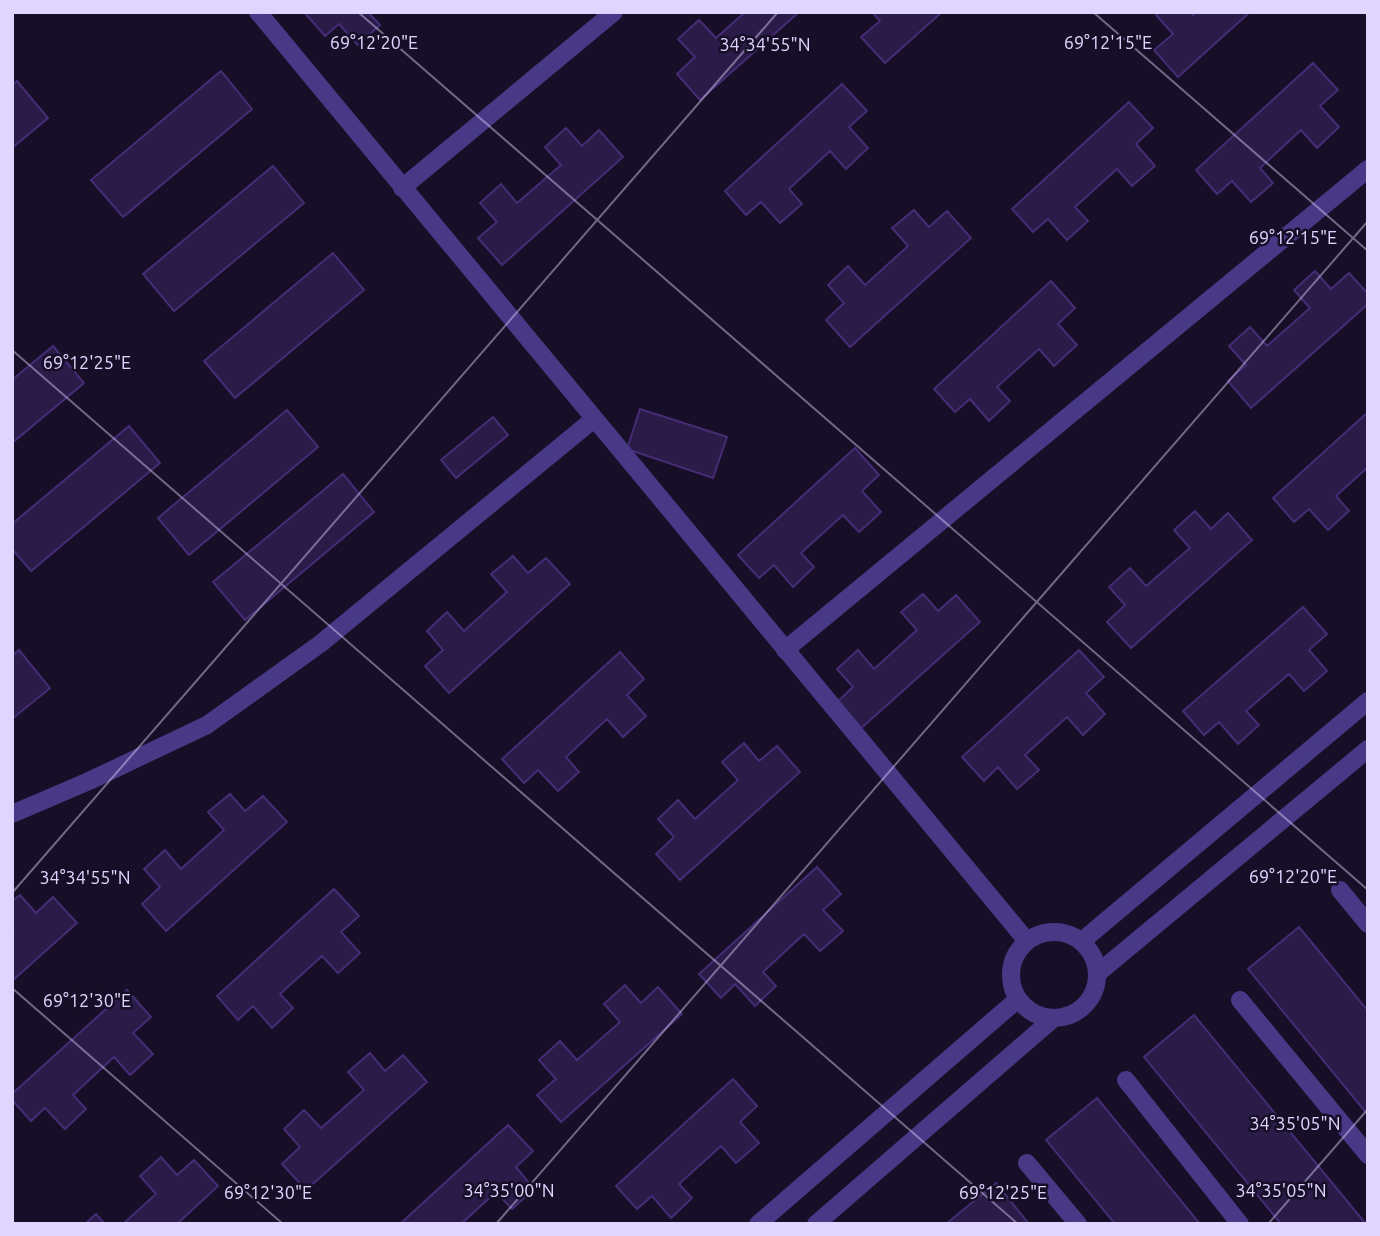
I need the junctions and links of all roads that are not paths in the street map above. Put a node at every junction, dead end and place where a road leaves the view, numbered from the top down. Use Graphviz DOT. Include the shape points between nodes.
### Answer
graph roads {
  1 [pos="258,12"];
  2 [pos="614,12"];
  3 [pos="1368,169"];
  4 [pos="402,188"];
  5 [pos="594,419"];
  6 [pos="785,649"];
  7 [pos="1368,701"];
  8 [pos="1368,749"];
  9 [pos="12,814"];
  10 [pos="1340,890"];
  11 [pos="1368,924"];
  12 [pos="1027,941"];
  13 [pos="1082,941"];
  14 [pos="1098,973"];
  15 [pos="1018,999"];
  16 [pos="1240,1000"];
  17 [pos="1054,1018"];
  18 [pos="1126,1080"];
  19 [pos="1368,1155"];
  20 [pos="1027,1163"];
  21 [pos="758,1224"];
  22 [pos="816,1224"];
  23 [pos="1078,1224"];
  24 [pos="1240,1224"];
  1 -- 4 [label="street"];
  2 -- 4 [label="street"];
  3 -- 6 [label="street"];
  4 -- 5 [label="street"];
  5 -- 6 [label="street"];
  5 -- 9 [label="street" via="320,644 208,725"];
  6 -- 12 [label="street"];
  7 -- 13 [label="street"];
  8 -- 14 [label="street"];
  10 -- 11 [label="street"];
  12 -- 13 [label="street" via="1061,932"];
  12 -- 15 [label="street" via="1013,962 1011,975"];
  13 -- 14 [label="street" via="1095,958"];
  14 -- 17 [label="street" via="1090,1000 1068,1016"];
  15 -- 17 [label="street" via="1040,1016"];
  15 -- 21 [label="street"];
  16 -- 19 [label="street"];
  17 -- 22 [label="street"];
  18 -- 24 [label="street"];
  20 -- 23 [label="street"];
}
